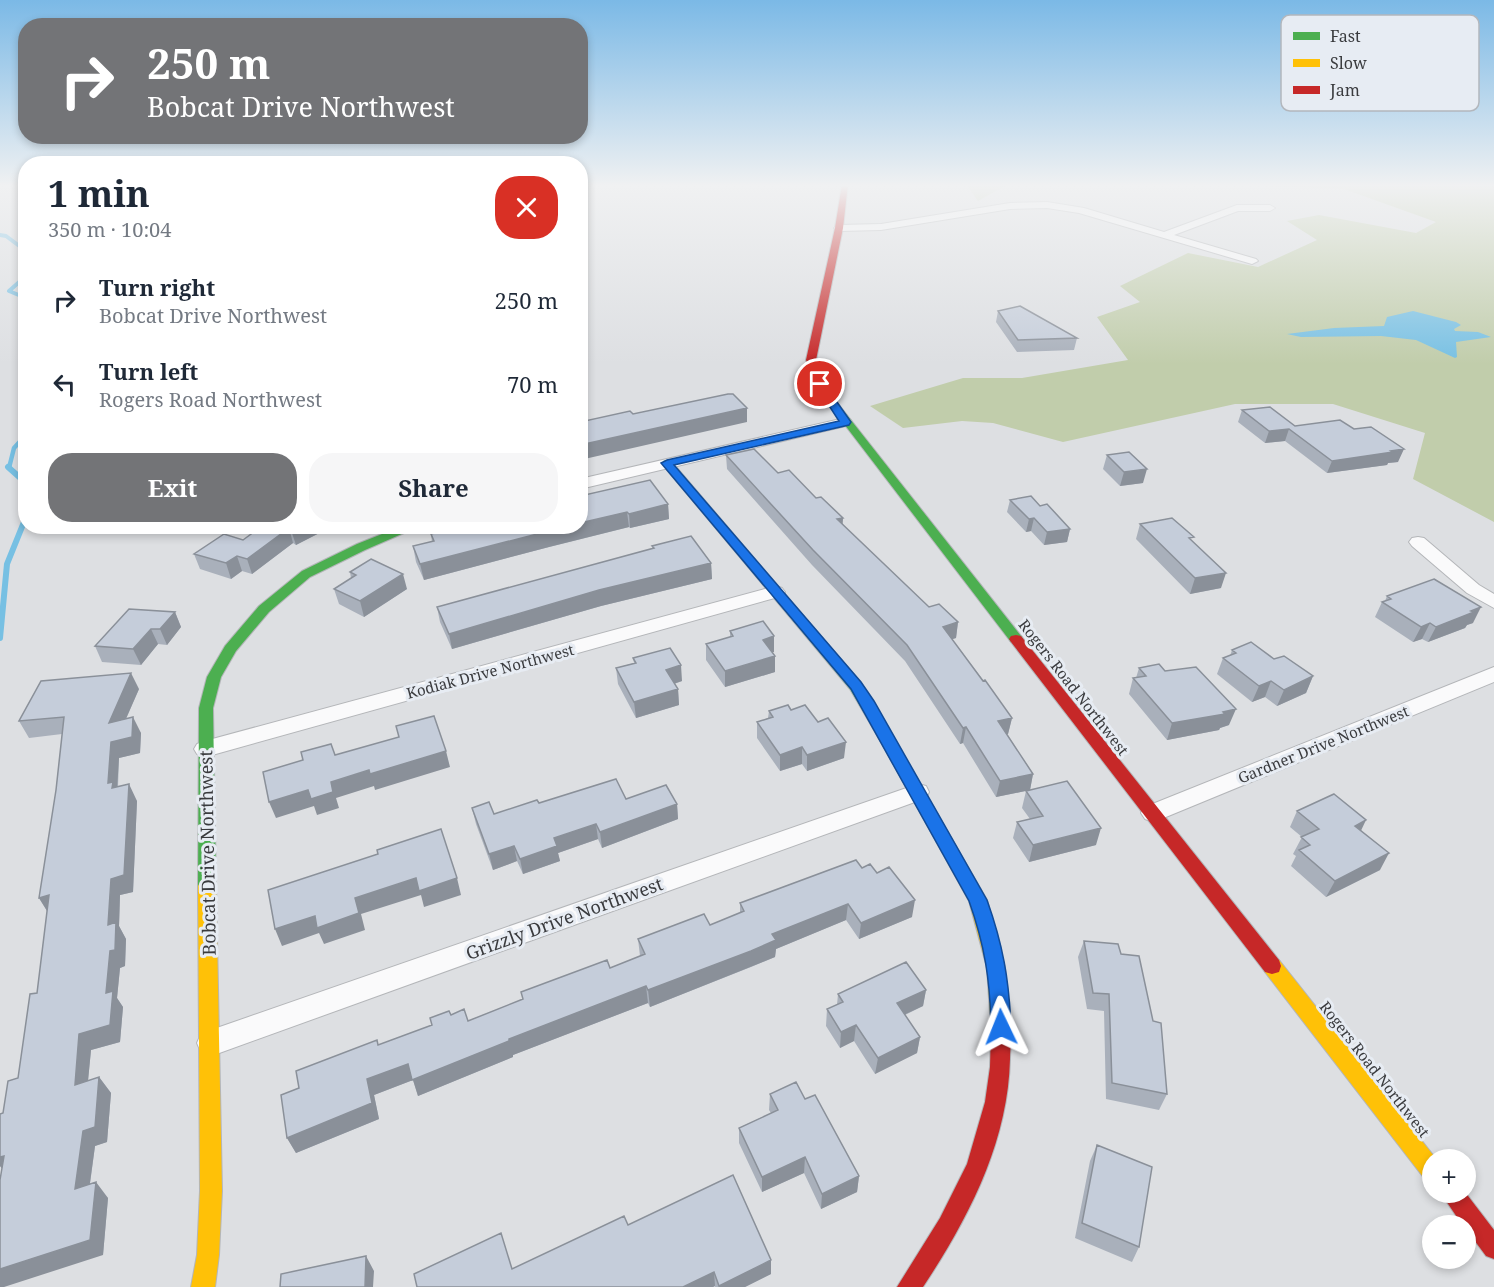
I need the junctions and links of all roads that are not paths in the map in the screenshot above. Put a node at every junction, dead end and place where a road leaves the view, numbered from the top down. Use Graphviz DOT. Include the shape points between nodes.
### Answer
graph roads {
  1 [pos="836,244"];
  2 [pos="1195,244"];
  3 [pos="1252,261"];
  4 [pos="845,422"];
  5 [pos="667,463"];
  6 [pos="588,482"];
  7 [pos="395,534"];
  8 [pos="1418,542"];
  9 [pos="776,592"];
  10 [pos="1494,602"];
  11 [pos="1494,674"];
  12 [pos="204,749"];
  13 [pos="918,792"];
  14 [pos="1153,813"];
  15 [pos="211,1043"];
  16 [pos="1422,1157"];
  17 [pos="1459,1203"];
  18 [pos="1494,1248"];
  19 [pos="203,1287"];
  20 [pos="909,1287"];
  1 -- 4 [label="street, Rogers Road Northwest" via="811,360 820,384"];
  2 -- 3 [label="street"];
  4 -- 5 [label="street"];
  4 -- 14 [label="street, Rogers Road Northwest"];
  5 -- 6 [label="street"];
  5 -- 9 [label="street"];
  7 -- 12 [label="street, Bobcat Drive Northwest" via="306,574 264,609 230,649 214,677 206,708"];
  8 -- 10 [label="street"];
  9 -- 12 [label="street, Kodiak Drive Northwest"];
  9 -- 13 [label="street" via="856,686"];
  11 -- 14 [label="street, Gardner Drive Northwest"];
  12 -- 15 [label="street, Bobcat Drive Northwest"];
  13 -- 15 [label="street, Grizzly Drive Northwest"];
  13 -- 20 [label="street" via="978,900 990,935 1000,981 1002,1050 992,1124 970,1185"];
  14 -- 16 [label="street, Rogers Road Northwest"];
  15 -- 19 [label="street, Bobcat Drive Northwest" via="211,1191"];
  17 -- 18 [label="street"];
}
